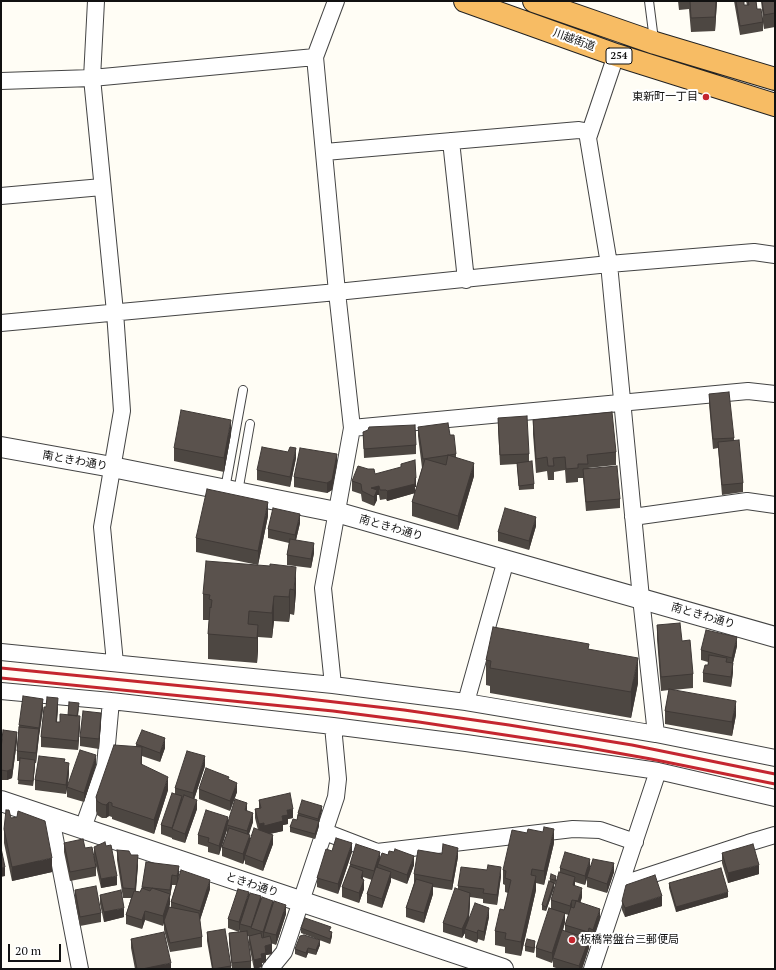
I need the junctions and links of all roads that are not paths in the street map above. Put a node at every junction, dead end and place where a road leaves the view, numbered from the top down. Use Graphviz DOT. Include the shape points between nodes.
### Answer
graph roads {
  1 [pos="96,1"];
  2 [pos="336,1"];
  3 [pos="465,1"];
  4 [pos="534,1"];
  5 [pos="649,1"];
  6 [pos="655,43"];
  7 [pos="616,55"];
  8 [pos="315,57"];
  9 [pos="92,78"];
  10 [pos="775,79"];
  11 [pos="1,81"];
  12 [pos="775,105"];
  13 [pos="590,132"];
  14 [pos="451,141"];
  15 [pos="325,152"];
  16 [pos="102,187"];
  17 [pos="1,196"];
  18 [pos="775,255"];
  19 [pos="609,264"];
  20 [pos="466,280"];
  21 [pos="337,292"];
  22 [pos="115,312"];
  23 [pos="1,323"];
  24 [pos="243,390"];
  25 [pos="775,394"];
  26 [pos="623,402"];
  27 [pos="250,424"];
  28 [pos="352,428"];
  29 [pos="1,447"];
  30 [pos="112,467"];
  31 [pos="232,492"];
  32 [pos="775,505"];
  33 [pos="336,512"];
  34 [pos="633,517"];
  35 [pos="506,560"];
  36 [pos="641,598"];
  37 [pos="775,637"];
  38 [pos="1,652"];
  39 [pos="115,663"];
  40 [pos="333,685"];
  41 [pos="1,691"];
  42 [pos="111,700"];
  43 [pos="466,702"];
  44 [pos="333,726"];
  45 [pos="656,734"];
  46 [pos="775,758"];
  47 [pos="658,771"];
  48 [pos="775,798"];
  49 [pos="1,801"];
  50 [pos="51,818"];
  51 [pos="83,828"];
  52 [pos="325,832"];
  53 [pos="775,835"];
  54 [pos="635,842"];
  55 [pos="620,885"];
  56 [pos="302,901"];
  57 [pos="80,969"];
  58 [pos="270,969"];
  59 [pos="503,969"];
  60 [pos="592,969"];
  1 -- 9 [label="street"];
  2 -- 8 [label="street"];
  3 -- 7 [label="highway, 川越街道 / 254"];
  4 -- 6 [label="highway, 254"];
  5 -- 6 [label="lane"];
  6 -- 10 [label="highway, 254"];
  7 -- 12 [label="highway, 川越街道 / 254"];
  7 -- 13 [label="street"];
  8 -- 9 [label="street"];
  8 -- 15 [label="street"];
  9 -- 11 [label="street"];
  9 -- 16 [label="street"];
  13 -- 14 [label="street" via="579,130"];
  13 -- 19 [label="street" via="588,138"];
  14 -- 15 [label="street"];
  14 -- 20 [label="street"];
  15 -- 21 [label="street"];
  16 -- 17 [label="street"];
  16 -- 22 [label="street"];
  18 -- 19 [label="street" via="754,252"];
  19 -- 20 [label="street"];
  19 -- 26 [label="street"];
  20 -- 21 [label="street"];
  21 -- 22 [label="street"];
  21 -- 28 [label="street"];
  22 -- 23 [label="street"];
  22 -- 30 [label="street" via="122,411"];
  24 -- 31 [label="lane"];
  25 -- 26 [label="street" via="748,391"];
  26 -- 28 [label="street"];
  26 -- 34 [label="street"];
  27 -- 31 [label="lane"];
  28 -- 33 [label="street"];
  29 -- 30 [label="street, 南ときわ通り"];
  30 -- 31 [label="street, 南ときわ通り"];
  30 -- 39 [label="street" via="102,527"];
  31 -- 33 [label="street, 南ときわ通り"];
  32 -- 34 [label="street" via="747,501"];
  33 -- 35 [label="street, 南ときわ通り"];
  33 -- 40 [label="street" via="323,588"];
  34 -- 36 [label="street"];
  35 -- 36 [label="street, 南ときわ通り"];
  35 -- 43 [label="street"];
  36 -- 37 [label="street, 南ときわ通り"];
  36 -- 45 [label="street"];
  38 -- 39 [label="street"];
  39 -- 40 [label="street"];
  40 -- 43 [label="street"];
  41 -- 42 [label="street"];
  42 -- 44 [label="street"];
  42 -- 51 [label="street" via="105,766"];
  43 -- 45 [label="street"];
  44 -- 47 [label="street"];
  44 -- 52 [label="street" via="338,779 336,797"];
  45 -- 46 [label="street"];
  47 -- 48 [label="street"];
  47 -- 54 [label="street"];
  49 -- 50 [label="street, ときわ通り"];
  50 -- 51 [label="street, ときわ通り"];
  50 -- 57 [label="street"];
  51 -- 56 [label="street, ときわ通り"];
  52 -- 54 [label="street" via="377,852 573,829 600,830"];
  52 -- 56 [label="street"];
  53 -- 55 [label="street"];
  54 -- 55 [label="street"];
  55 -- 60 [label="street"];
  56 -- 58 [label="street" via="284,952"];
  56 -- 59 [label="street, ときわ通り"];
}
